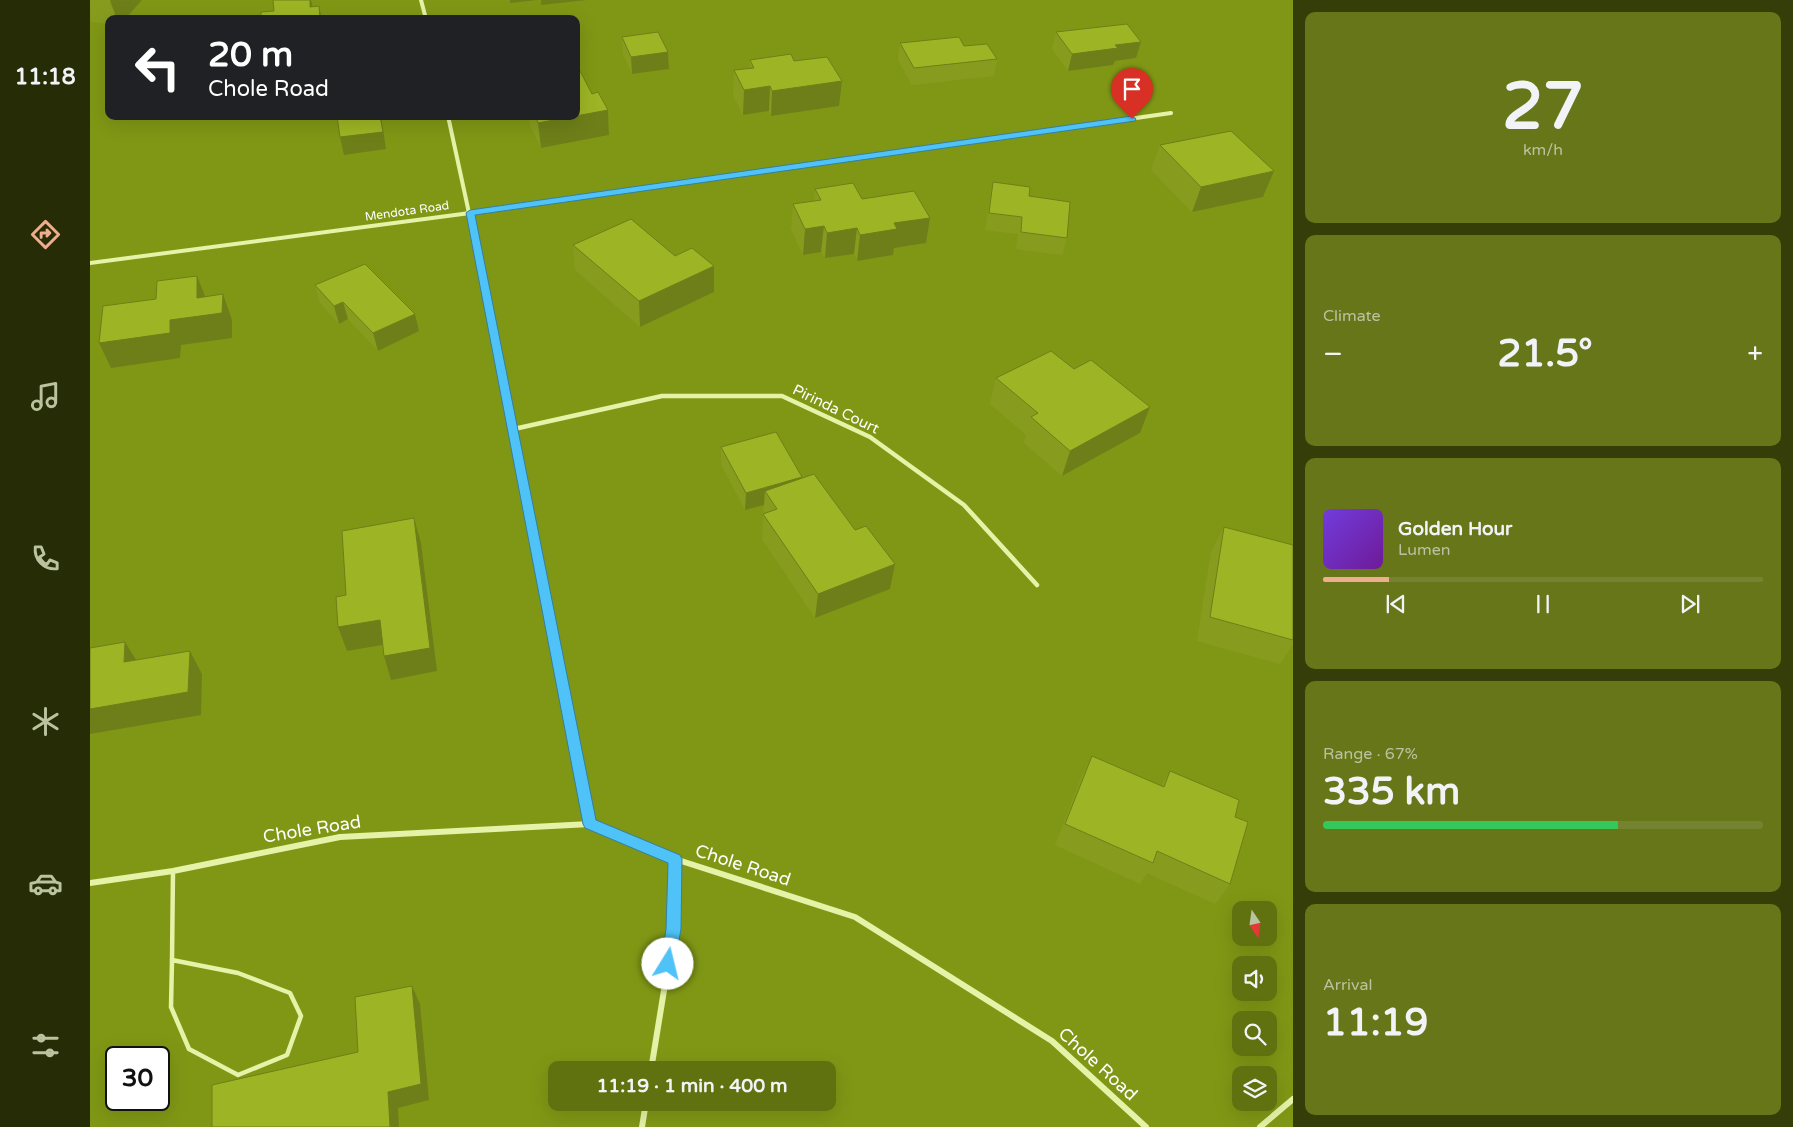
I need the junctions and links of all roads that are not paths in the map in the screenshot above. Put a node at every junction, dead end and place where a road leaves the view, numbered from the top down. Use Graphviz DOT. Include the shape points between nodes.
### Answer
graph roads {
  1 [pos="422,0"];
  2 [pos="425,15"];
  3 [pos="1171,113"];
  4 [pos="449,120"];
  5 [pos="470,213"];
  6 [pos="90,263"];
  7 [pos="514,429"];
  8 [pos="1037,584"];
  9 [pos="590,824"];
  10 [pos="675,859"];
  11 [pos="172,871"];
  12 [pos="90,883"];
  13 [pos="171,960"];
  14 [pos="652,1061"];
  15 [pos="1293,1099"];
  16 [pos="645,1111"];
  17 [pos="642,1127"];
  18 [pos="1146,1127"];
  19 [pos="1260,1127"];
  1 -- 2 [label="street"];
  3 -- 5 [label="street, Mendota Road"];
  4 -- 5 [label="street"];
  5 -- 6 [label="street, Mendota Road"];
  5 -- 7 [label="street"];
  7 -- 8 [label="street, Pirinda Court" via="662,396 782,396 870,437 964,505"];
  7 -- 9 [label="street"];
  9 -- 10 [label="street, Chole Road"];
  9 -- 11 [label="street, Chole Road" via="340,837"];
  10 -- 14 [label="street" via="674,929"];
  10 -- 18 [label="street, Chole Road" via="854,917 1052,1041"];
  11 -- 12 [label="street, Chole Road"];
  11 -- 13 [label="lane"];
  13 -- 13 [label="lane" via="171,1007 189,1049 238,1075 287,1055 302,1016 290,993 238,973"];
  15 -- 19 [label="street"];
  16 -- 17 [label="street"];
}
